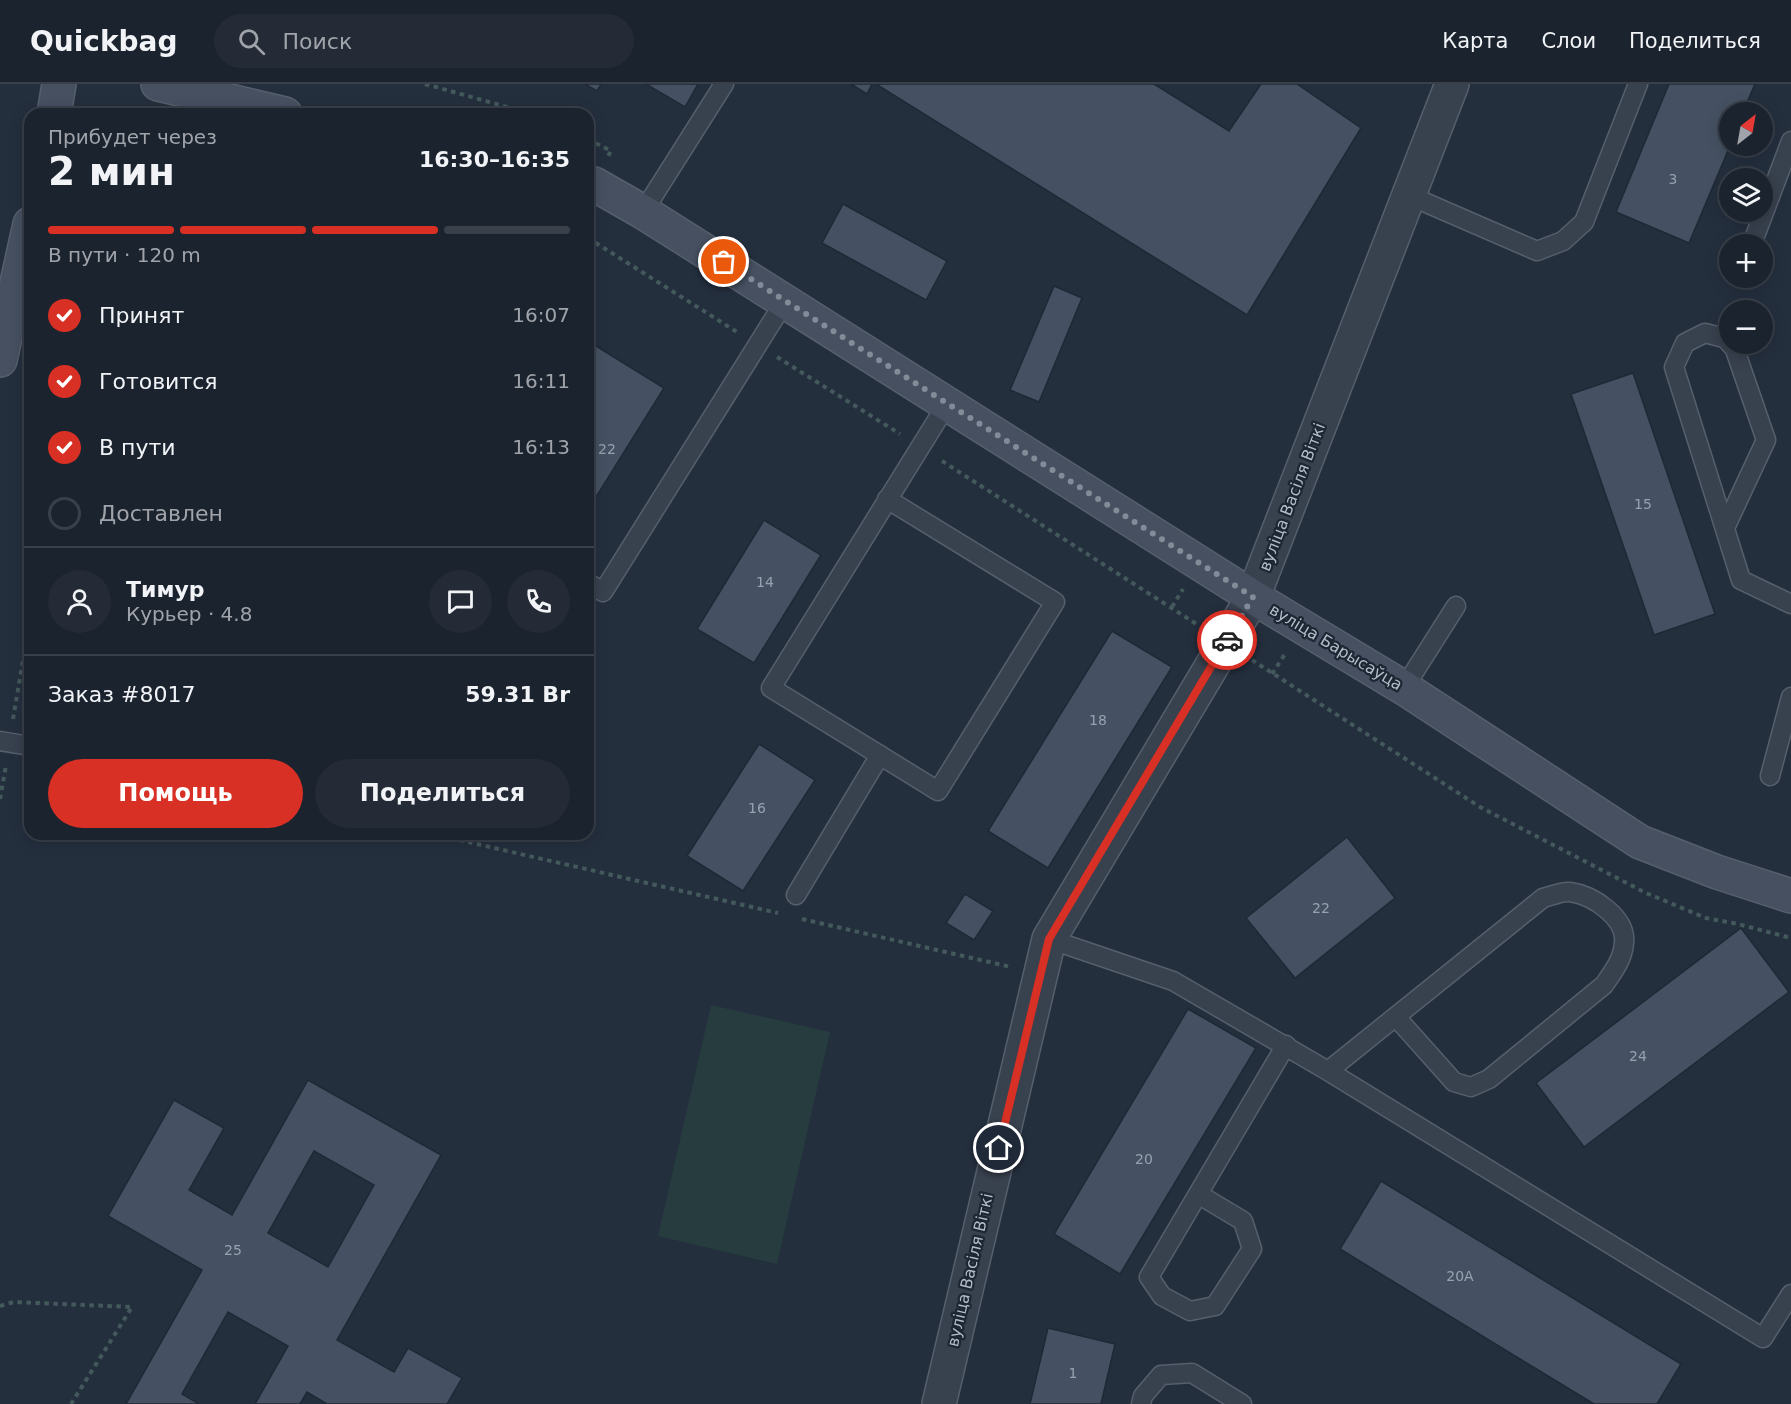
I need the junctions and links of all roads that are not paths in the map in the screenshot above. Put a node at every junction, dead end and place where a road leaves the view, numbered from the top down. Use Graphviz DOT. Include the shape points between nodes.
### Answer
graph roads {
  1 [pos="59,84"];
  2 [pos="158,84"];
  3 [pos="724,84"];
  4 [pos="1452,84"];
  5 [pos="1638,84"];
  6 [pos="55,108"];
  7 [pos="260,108"];
  8 [pos="1791,141"];
  9 [pos="594,184"];
  10 [pos="1408,195"];
  11 [pos="644,212"];
  12 [pos="1756,234"];
  13 [pos="24,251"];
  14 [pos="785,300"];
  15 [pos="1719,337"];
  16 [pos="1736,354"];
  17 [pos="0,360"];
  18 [pos="947,404"];
  19 [pos="887,499"];
  20 [pos="1725,528"];
  21 [pos="594,587"];
  22 [pos="1253,597"];
  23 [pos="1791,604"];
  24 [pos="1456,606"];
  25 [pos="1404,688"];
  26 [pos="1791,697"];
  27 [pos="5,741"];
  28 [pos="24,745"];
  29 [pos="880,754"];
  30 [pos="1770,776"];
  31 [pos="796,896"];
  32 [pos="1791,896"];
  33 [pos="1049,939"];
  34 [pos="1396,1017"];
  35 [pos="1286,1045"];
  36 [pos="1328,1071"];
  37 [pos="1198,1194"];
  38 [pos="1791,1294"];
  39 [pos="939,1404"];
  40 [pos="1141,1404"];
  41 [pos="1242,1404"];
  1 -- 6 [label="street"];
  2 -- 7 [label="street"];
  3 -- 11 [label="lane"];
  4 -- 10 [label="street, вуліца Васіля Віткі"];
  5 -- 10 [label="lane" via="1584,222 1563,241 1537,251"];
  8 -- 12 [label="lane"];
  9 -- 11 [label="street, вуліца Барысаўца"];
  10 -- 22 [label="street, вуліца Васіля Віткі"];
  11 -- 14 [label="street, вуліца Барысаўца"];
  13 -- 17 [label="street"];
  14 -- 18 [label="street, вуліца Барысаўца"];
  14 -- 21 [label="lane" via="603,592"];
  15 -- 20 [label="lane" via="1705,333 1685,343 1674,367"];
  16 -- 20 [label="lane" via="1766,440"];
  18 -- 19 [label="lane"];
  18 -- 22 [label="street, вуліца Барысаўца"];
  19 -- 29 [label="lane" via="771,688"];
  19 -- 29 [label="lane" via="1055,602 938,791"];
  20 -- 23 [label="lane" via="1741,580"];
  22 -- 25 [label="street, вуліца Барысаўца"];
  22 -- 33 [label="street, вуліца Васіля Віткі"];
  24 -- 25 [label="lane"];
  25 -- 32 [label="street, вуліца Барысаўца" via="1640,842 1717,873"];
  26 -- 30 [label="lane"];
  27 -- 28 [label="lane"];
  29 -- 31 [label="lane"];
  33 -- 35 [label="lane" via="1173,981"];
  33 -- 39 [label="street, вуліца Васіля Віткі"];
  34 -- 34 [label="lane" via="1543,898 1569,892 1597,902 1616,917 1625,941 1618,966 1604,985 1489,1079 1471,1087 1454,1082"];
  34 -- 36 [label="lane"];
  35 -- 36 [label="lane"];
  35 -- 37 [label="lane"];
  36 -- 38 [label="lane" via="1763,1338"];
  37 -- 37 [label="lane" via="1149,1277 1162,1296 1190,1311 1215,1306 1252,1249 1243,1221"];
  40 -- 41 [label="lane" via="1161,1375 1192,1373"];
}
